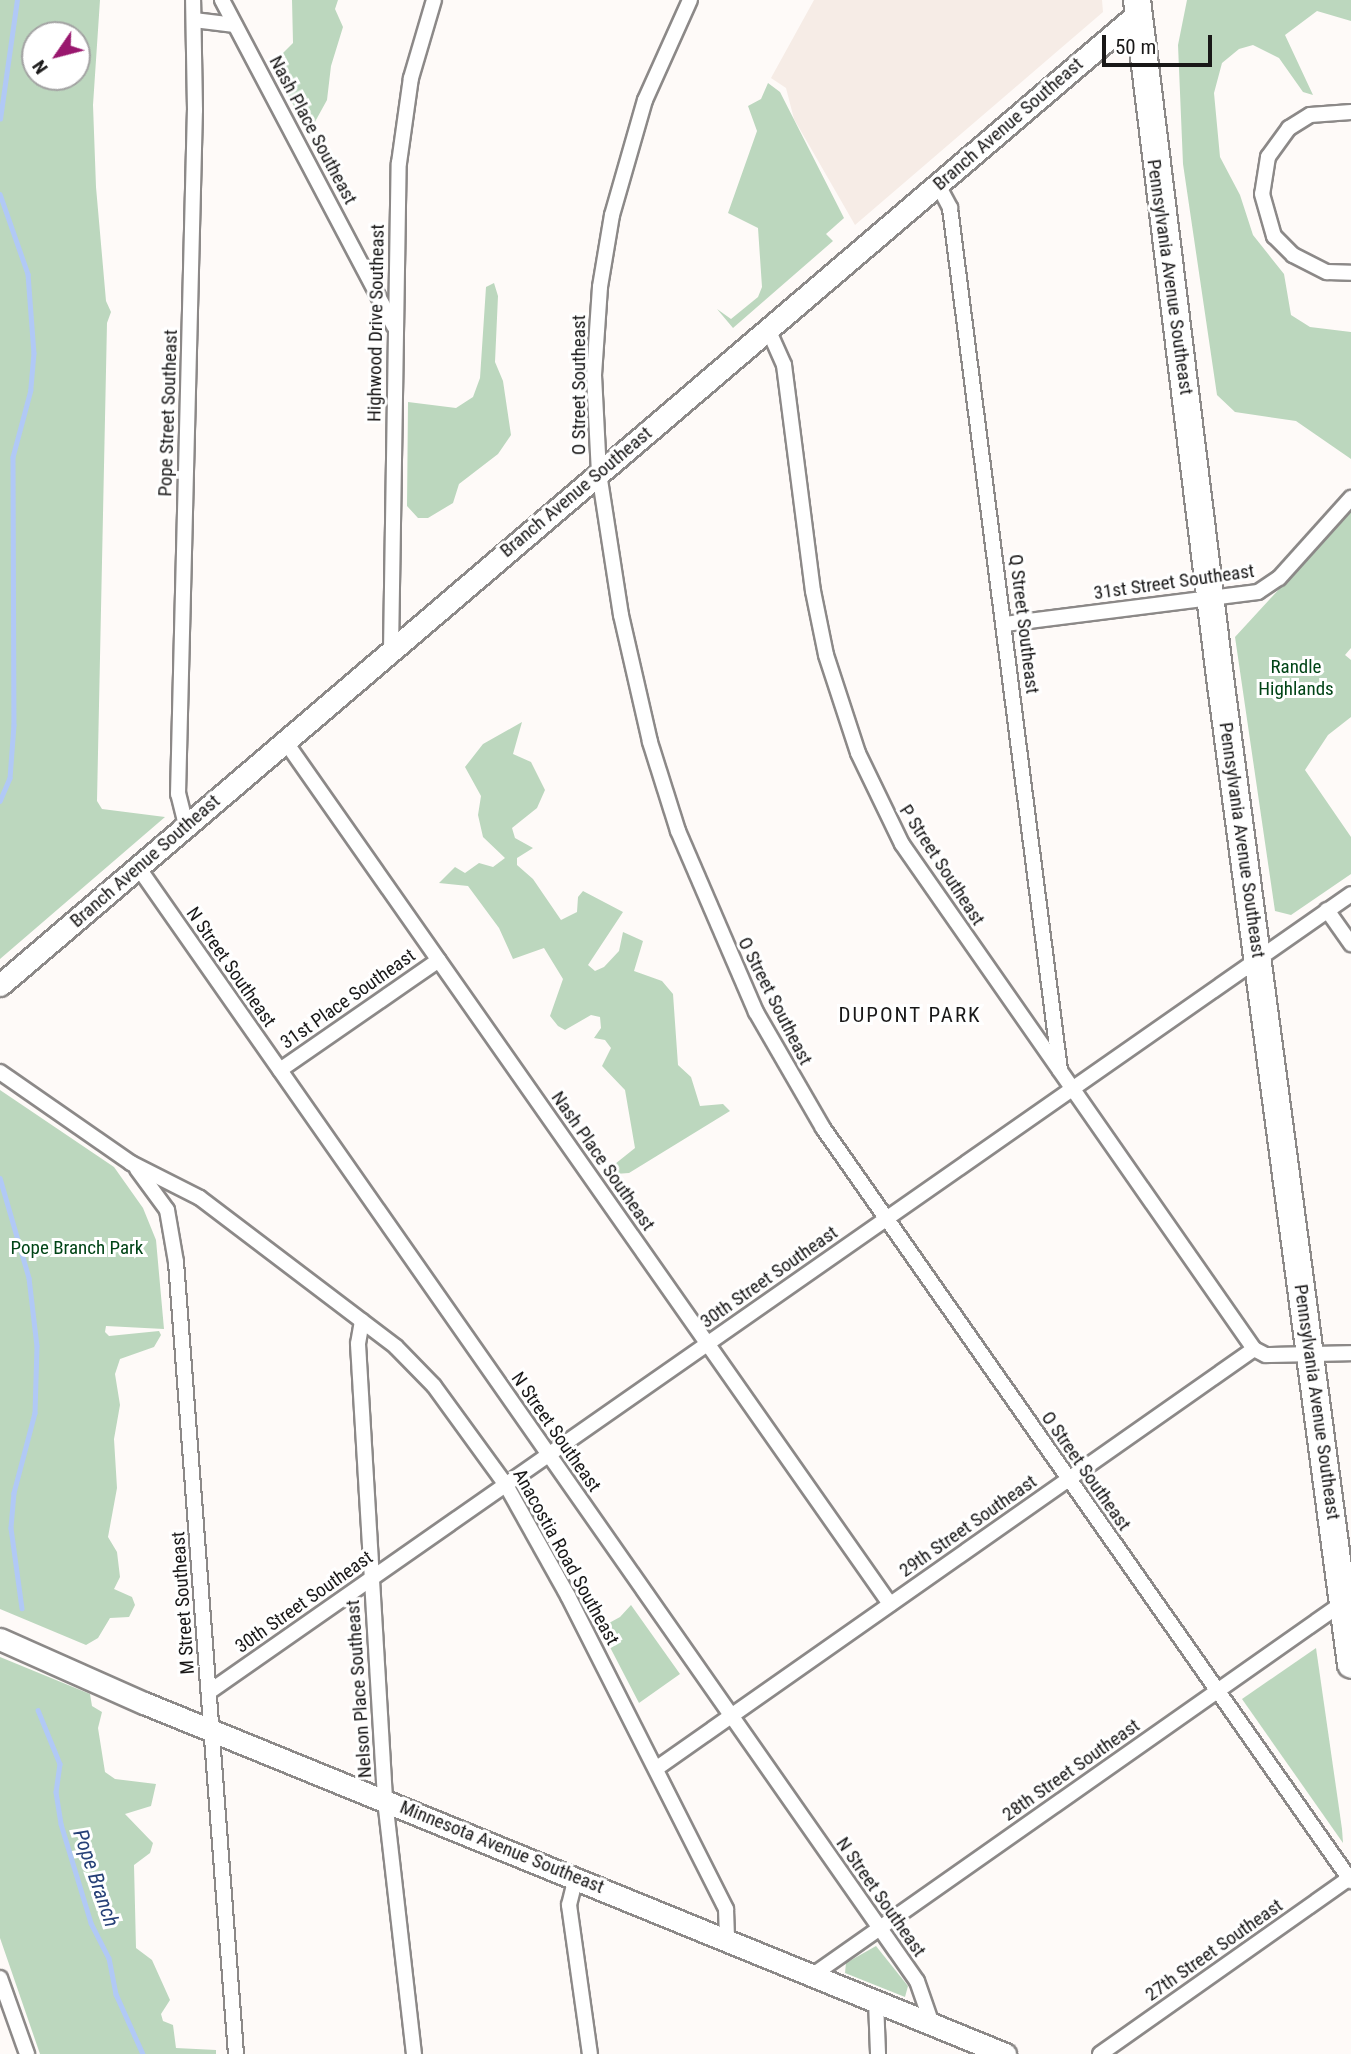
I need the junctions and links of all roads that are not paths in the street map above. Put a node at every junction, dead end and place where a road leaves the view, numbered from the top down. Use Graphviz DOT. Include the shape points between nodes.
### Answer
graph roads {
  1 [pos="194,0"];
  2 [pos="222,0"];
  3 [pos="434,0"];
  4 [pos="690,0"];
  5 [pos="1138,4"];
  6 [pos="194,20"];
  7 [pos="235,25"];
  8 [pos="1351,112"];
  9 [pos="937,184"];
  10 [pos="1351,274"];
  11 [pos="395,327"];
  12 [pos="768,329"];
  13 [pos="599,473"];
  14 [pos="1351,498"];
  15 [pos="1211,597"];
  16 [pos="1005,624"];
  17 [pos="391,651"];
  18 [pos="285,741"];
  19 [pos="186,825"];
  20 [pos="138,867"];
  21 [pos="1351,894"];
  22 [pos="1327,910"];
  23 [pos="1351,944"];
  24 [pos="1258,959"];
  25 [pos="439,960"];
  26 [pos="0,985"];
  27 [pos="280,1070"];
  28 [pos="1060,1071"];
  29 [pos="0,1072"];
  30 [pos="1072,1088"];
  31 [pos="131,1163"];
  32 [pos="885,1219"];
  33 [pos="362,1321"];
  34 [pos="708,1344"];
  35 [pos="1254,1349"];
  36 [pos="1351,1353"];
  37 [pos="1321,1354"];
  38 [pos="549,1455"];
  39 [pos="1068,1479"];
  40 [pos="506,1485"];
  41 [pos="372,1578"];
  42 [pos="1347,1600"];
  43 [pos="890,1604"];
  44 [pos="0,1639"];
  45 [pos="1351,1664"];
  46 [pos="209,1692"];
  47 [pos="1216,1692"];
  48 [pos="730,1715"];
  49 [pos="212,1730"];
  50 [pos="657,1768"];
  51 [pos="385,1800"];
  52 [pos="576,1877"];
  53 [pos="1350,1879"];
  54 [pos="878,1927"];
  55 [pos="727,1940"];
  56 [pos="813,1975"];
  57 [pos="0,1978"];
  58 [pos="876,2001"];
  59 [pos="932,2024"];
  60 [pos="27,2054"];
  61 [pos="236,2054"];
  62 [pos="414,2054"];
  63 [pos="590,2054"];
  64 [pos="878,2054"];
  65 [pos="1005,2054"];
  66 [pos="1100,2054"];
  1 -- 6 [label="street, Pope Street Southeast"];
  2 -- 7 [label="street, Nash Place Southeast"];
  3 -- 11 [label="street, Highwood Drive Southeast" via="414,64 403,128"];
  4 -- 13 [label="street, O Street Southeast" via="645,100 609,230 595,345"];
  5 -- 9 [label="main road, Branch Avenue Southeast"];
  5 -- 15 [label="highway, Pennsylvania Avenue Southeast"];
  6 -- 7 [label="street"];
  6 -- 19 [label="street, Pope Street Southeast" via="178,794"];
  7 -- 11 [label="street, Nash Place Southeast"];
  8 -- 10 [label="street" via="1310,115 1289,128 1268,157 1262,194 1274,236 1293,255 1326,272"];
  9 -- 12 [label="main road, Branch Avenue Southeast"];
  9 -- 16 [label="street, Q Street Southeast" via="950,208"];
  11 -- 17 [label="street, Highwood Drive Southeast"];
  12 -- 13 [label="main road, Branch Avenue Southeast"];
  12 -- 28 [label="street, P Street Southeast" via="783,365 822,637 858,753 914,863"];
  13 -- 17 [label="main road, Branch Avenue Southeast"];
  13 -- 32 [label="street, O Street Southeast" via="638,695 691,866 775,1049"];
  14 -- 15 [label="street, 31st Street Southeast" via="1269,587"];
  15 -- 16 [label="street, 31st Street Southeast"];
  15 -- 24 [label="highway, Pennsylvania Avenue Southeast"];
  16 -- 28 [label="street, Q Street Southeast"];
  17 -- 18 [label="main road, Branch Avenue Southeast"];
  18 -- 19 [label="main road, Branch Avenue Southeast"];
  18 -- 25 [label="street, Nash Place Southeast"];
  19 -- 20 [label="main road, Branch Avenue Southeast"];
  20 -- 26 [label="main road, Branch Avenue Southeast"];
  20 -- 27 [label="street, N Street Southeast"];
  21 -- 22 [label="street, 30th Street Southeast"];
  22 -- 23 [label="street"];
  22 -- 24 [label="street, 30th Street Southeast"];
  24 -- 30 [label="street, 30th Street Southeast"];
  24 -- 37 [label="highway, Pennsylvania Avenue Southeast"];
  25 -- 27 [label="street, 31st Place Southeast"];
  25 -- 34 [label="street, Nash Place Southeast"];
  27 -- 38 [label="street, N Street Southeast"];
  28 -- 30 [label="street, P Street Southeast"];
  29 -- 31 [label="street, Anacostia Road Southeast"];
  30 -- 32 [label="street, 30th Street Southeast"];
  30 -- 35 [label="street, P Street Southeast"];
  31 -- 33 [label="street, Anacostia Road Southeast" via="200,1198"];
  31 -- 46 [label="street, M Street Southeast" via="162,1199 173,1239"];
  32 -- 34 [label="street, 30th Street Southeast"];
  32 -- 39 [label="street, O Street Southeast"];
  33 -- 40 [label="street, Anacostia Road Southeast" via="425,1376"];
  33 -- 41 [label="street, Nelson Place Southeast" via="358,1344"];
  34 -- 38 [label="street, 30th Street Southeast"];
  34 -- 43 [label="street, Nash Place Southeast"];
  35 -- 37 [label="street" via="1266,1355"];
  35 -- 39 [label="street, 29th Street Southeast"];
  36 -- 37 [label="street"];
  37 -- 42 [label="highway, Pennsylvania Avenue Southeast"];
  38 -- 40 [label="street, 30th Street Southeast"];
  38 -- 48 [label="street, N Street Southeast"];
  39 -- 43 [label="street, 29th Street Southeast"];
  39 -- 47 [label="street, O Street Southeast"];
  40 -- 41 [label="street, 30th Street Southeast"];
  40 -- 50 [label="street, Anacostia Road Southeast"];
  41 -- 46 [label="street, 30th Street Southeast"];
  41 -- 51 [label="street, Nelson Place Southeast"];
  42 -- 45 [label="highway, Pennsylvania Avenue Southeast"];
  42 -- 47 [label="street, 28th Street Southeast"];
  43 -- 48 [label="street, 29th Street Southeast"];
  44 -- 49 [label="main road, Minnesota Avenue Southeast"];
  46 -- 49 [label="street, M Street Southeast"];
  47 -- 53 [label="street, O Street Southeast"];
  47 -- 54 [label="street, 28th Street Southeast"];
  48 -- 50 [label="street, 29th Street Southeast"];
  48 -- 54 [label="street, N Street Southeast"];
  49 -- 51 [label="main road, Minnesota Avenue Southeast"];
  49 -- 61 [label="street, M Street Southeast"];
  50 -- 55 [label="street, Anacostia Road Southeast" via="726,1909"];
  51 -- 52 [label="main road, Minnesota Avenue Southeast"];
  51 -- 62 [label="street, Nelson Place Southeast"];
  52 -- 55 [label="main road, Minnesota Avenue Southeast"];
  52 -- 63 [label="street" via="569,1905"];
  53 -- 66 [label="street, 27th Street Southeast"];
  54 -- 56 [label="street, 28th Street Southeast"];
  54 -- 59 [label="street, N Street Southeast" via="922,1990"];
  55 -- 56 [label="main road, Minnesota Avenue Southeast"];
  56 -- 58 [label="main road, Minnesota Avenue Southeast"];
  57 -- 60 [label="street"];
  58 -- 59 [label="main road, Minnesota Avenue Southeast"];
  58 -- 64 [label="street"];
  59 -- 65 [label="main road, Minnesota Avenue Southeast"];
}
